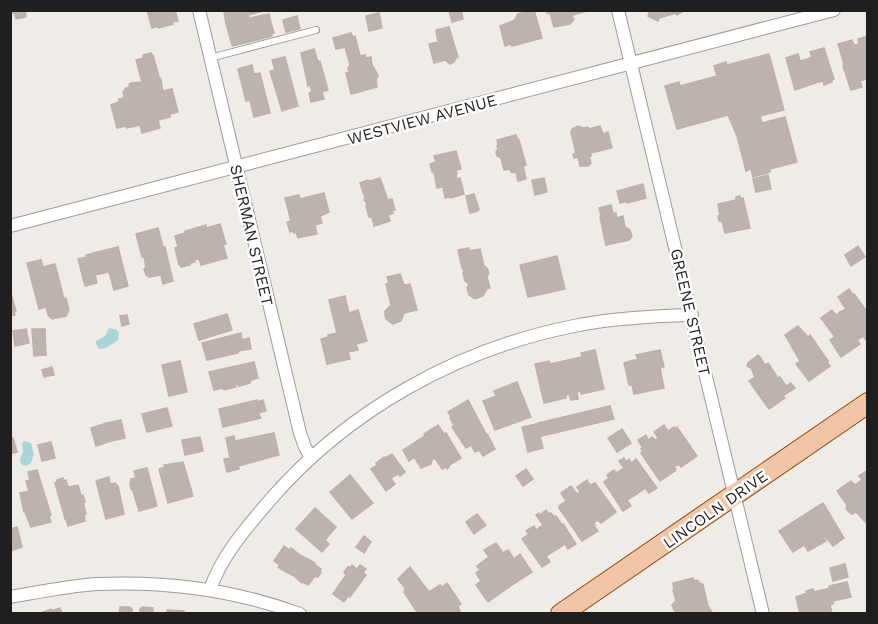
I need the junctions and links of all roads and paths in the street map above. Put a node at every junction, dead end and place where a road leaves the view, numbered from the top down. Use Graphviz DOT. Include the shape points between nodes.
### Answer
graph roads {
  1 [pos="199,10"];
  2 [pos="618,10"];
  3 [pos="834,10"];
  4 [pos="316,30"];
  5 [pos="210,58"];
  6 [pos="632,64"];
  7 [pos="236,167"];
  8 [pos="10,226"];
  9 [pos="692,315"];
  10 [pos="867,403"];
  11 [pos="312,458"];
  12 [pos="735,495"];
  13 [pos="210,590"];
  14 [pos="10,597"];
  15 [pos="300,614"];
  16 [pos="561,614"];
  17 [pos="763,614"];
  1 -- 5 [label="street, SHERMAN STREET"];
  2 -- 6 [label="street, GREENE STREET"];
  3 -- 6 [label="street, WESTVIEW AVENUE"];
  4 -- 5 [label="lane"];
  5 -- 7 [label="street, SHERMAN STREET"];
  6 -- 7 [label="street, WESTVIEW AVENUE"];
  6 -- 9 [label="street, GREENE STREET"];
  7 -- 8 [label="street, WESTVIEW AVENUE"];
  7 -- 11 [label="street, SHERMAN STREET" via="300,433"];
  9 -- 11 [label="street" via="574,326 478,354 444,368 386,401"];
  9 -- 12 [label="street, GREENE STREET"];
  10 -- 12 [label="main road, LINCOLN DRIVE"];
  11 -- 13 [label="street" via="241,536 216,573"];
  12 -- 16 [label="main road, LINCOLN DRIVE"];
  12 -- 17 [label="street, GREENE STREET"];
  13 -- 14 [label="street" via="96,584"];
  13 -- 15 [label="street"];
}
